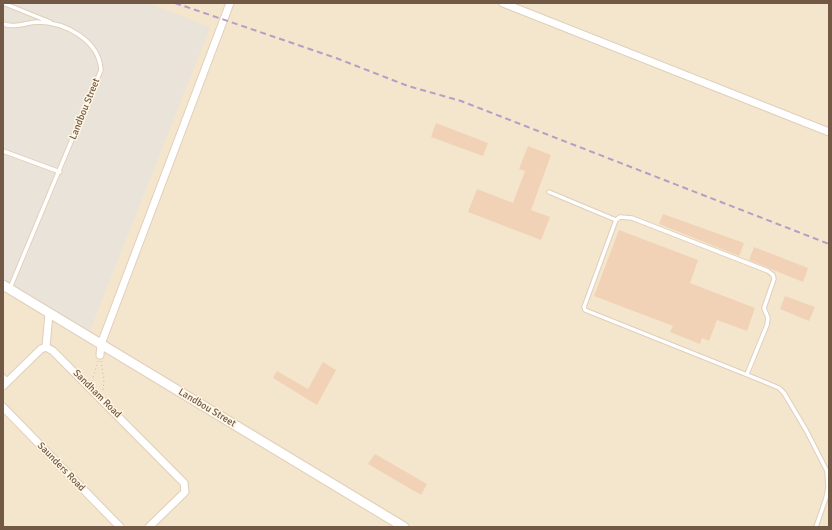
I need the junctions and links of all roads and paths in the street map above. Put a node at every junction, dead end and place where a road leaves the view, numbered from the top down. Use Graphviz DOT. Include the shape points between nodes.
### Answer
graph roads {
  1 [pos="3,3"];
  2 [pos="230,3"];
  3 [pos="503,3"];
  4 [pos="52,23"];
  5 [pos="3,24"];
  6 [pos="829,132"];
  7 [pos="3,151"];
  8 [pos="60,172"];
  9 [pos="549,192"];
  10 [pos="616,220"];
  11 [pos="6,287"];
  12 [pos="49,313"];
  13 [pos="100,344"];
  14 [pos="46,347"];
  15 [pos="100,355"];
  16 [pos="747,374"];
  17 [pos="5,381"];
  18 [pos="90,388"];
  19 [pos="99,397"];
  20 [pos="3,406"];
  21 [pos="120,527"];
  22 [pos="149,527"];
  23 [pos="404,527"];
  24 [pos="816,527"];
  1 -- 4 [label="lane"];
  2 -- 13 [label="street"];
  3 -- 6 [label="street"];
  4 -- 5 [label="lane, Landbou Street" via="36,22 17,26"];
  4 -- 8 [label="lane, Landbou Street" via="88,40 100,63 99,77"];
  7 -- 8 [label="lane"];
  8 -- 11 [label="lane, Landbou Street"];
  9 -- 10 [label="lane"];
  10 -- 16 [label="lane" via="585,310"];
  10 -- 16 [label="lane" via="621,216 632,218 773,275 774,279 764,308 768,318 767,325"];
  11 -- 12 [label="street, Landbou Street"];
  12 -- 13 [label="street, Landbou Street"];
  12 -- 14 [label="street"];
  13 -- 15 [label="street"];
  13 -- 23 [label="street, Landbou Street"];
  14 -- 17 [label="street" via="38,351"];
  14 -- 18 [label="street, Sandham Road" via="53,350"];
  15 -- 18 [label="path"];
  15 -- 19 [label="path" via="104,384"];
  16 -- 24 [label="lane" via="771,384 784,393 827,471 826,498"];
  18 -- 19 [label="street, Sandham Road"];
  19 -- 22 [label="street, Sandham Road" via="182,480 185,486 182,494"];
  20 -- 21 [label="street, Saunders Road"];
}
